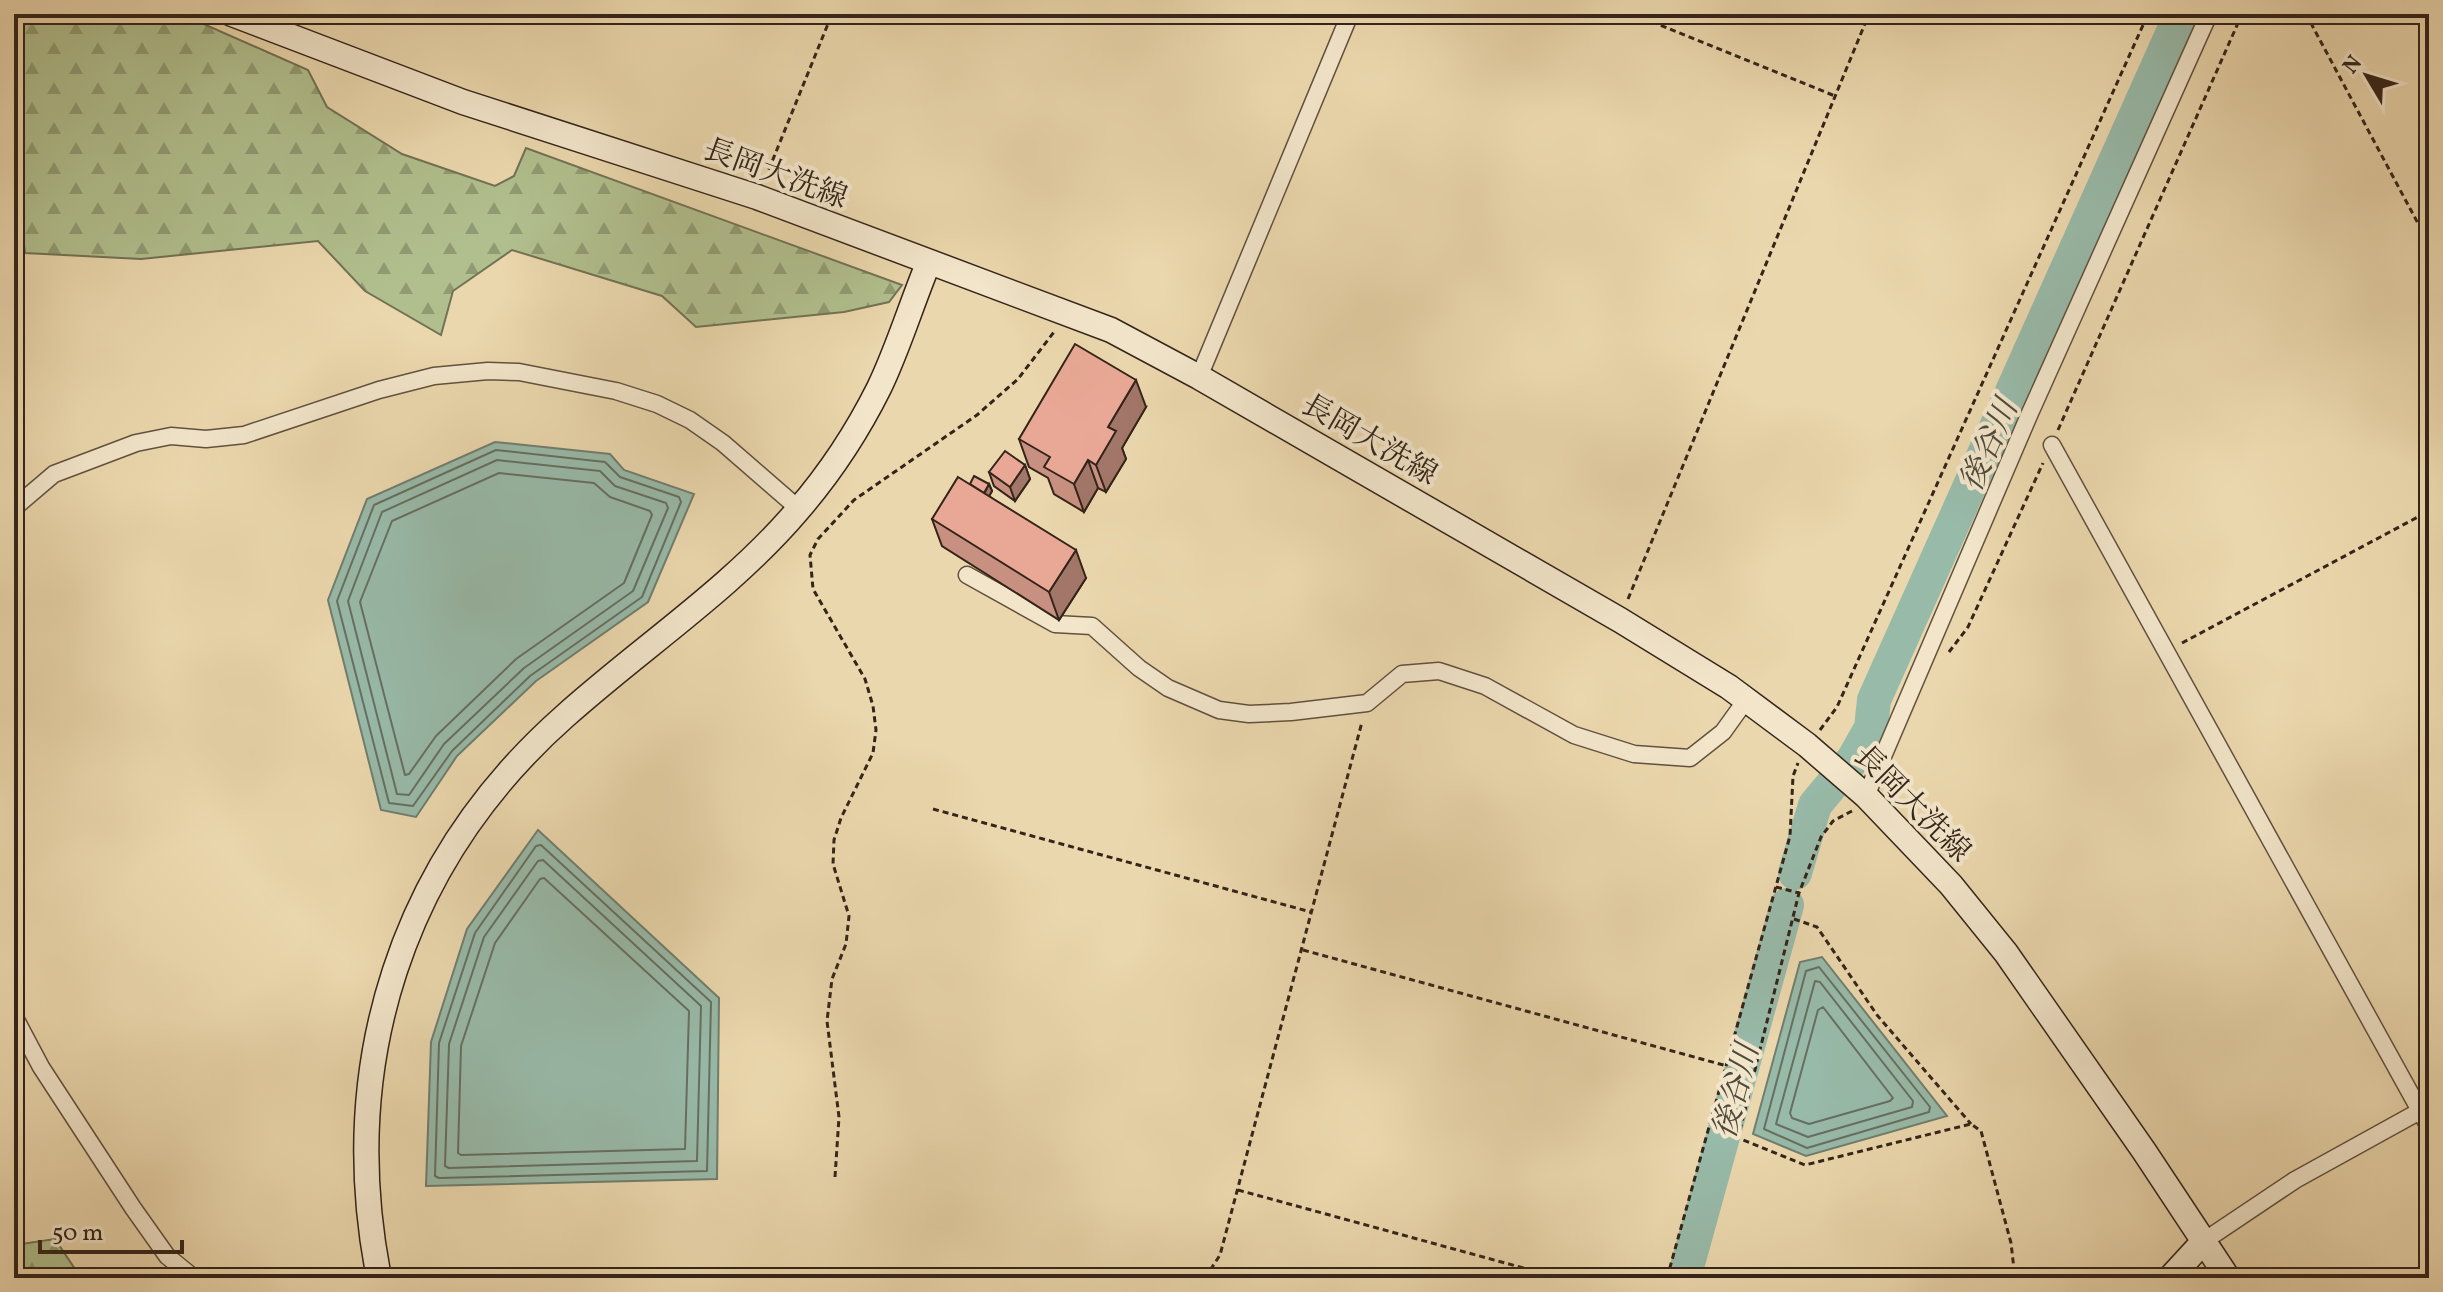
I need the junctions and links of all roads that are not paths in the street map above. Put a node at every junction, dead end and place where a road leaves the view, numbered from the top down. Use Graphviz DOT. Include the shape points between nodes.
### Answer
graph roads {
  1 [pos="232,14"];
  2 [pos="1350,14"];
  3 [pos="2209,14"];
  4 [pos="928,264"];
  5 [pos="1199,377"];
  6 [pos="2052,445"];
  7 [pos="14,508"];
  8 [pos="799,509"];
  9 [pos="967,575"];
  10 [pos="1746,700"];
  11 [pos="1862,792"];
  12 [pos="14,1016"];
  13 [pos="2420,1111"];
  14 [pos="2429,1127"];
  15 [pos="2204,1241"];
  16 [pos="194,1278"];
  17 [pos="379,1278"];
  18 [pos="2170,1278"];
  19 [pos="2228,1278"];
  1 -- 4 [label="main road, 長岡大洗線" via="463,102 757,197"];
  2 -- 5 [label="street"];
  3 -- 11 [label="street"];
  4 -- 5 [label="main road, 長岡大洗線" via="1111,330"];
  4 -- 8 [label="main road" via="874,398 831,469"];
  5 -- 10 [label="main road, 長岡大洗線" via="1620,620"];
  6 -- 13 [label="street"];
  7 -- 8 [label="street" via="54,474 136,443 171,436 244,435 379,390 434,376 488,371 519,372 657,404 723,443"];
  8 -- 17 [label="main road" via="768,544 527,754 474,816 436,874 386,999 368,1093 367,1197"];
  9 -- 10 [label="street" via="1055,624 1092,626 1168,688 1219,710 1249,714 1367,703 1402,674 1439,671 1485,686 1574,735 1634,754 1690,758 1723,732"];
  10 -- 11 [label="main road, 長岡大洗線"];
  11 -- 15 [label="main road, 長岡大洗線" via="1951,885 2006,953"];
  12 -- 16 [label="street" via="133,1208 167,1256"];
  13 -- 14 [label="street"];
  13 -- 15 [label="street" via="2295,1180"];
  15 -- 18 [label="main road"];
  15 -- 19 [label="main road, 長岡大洗線"];
}
